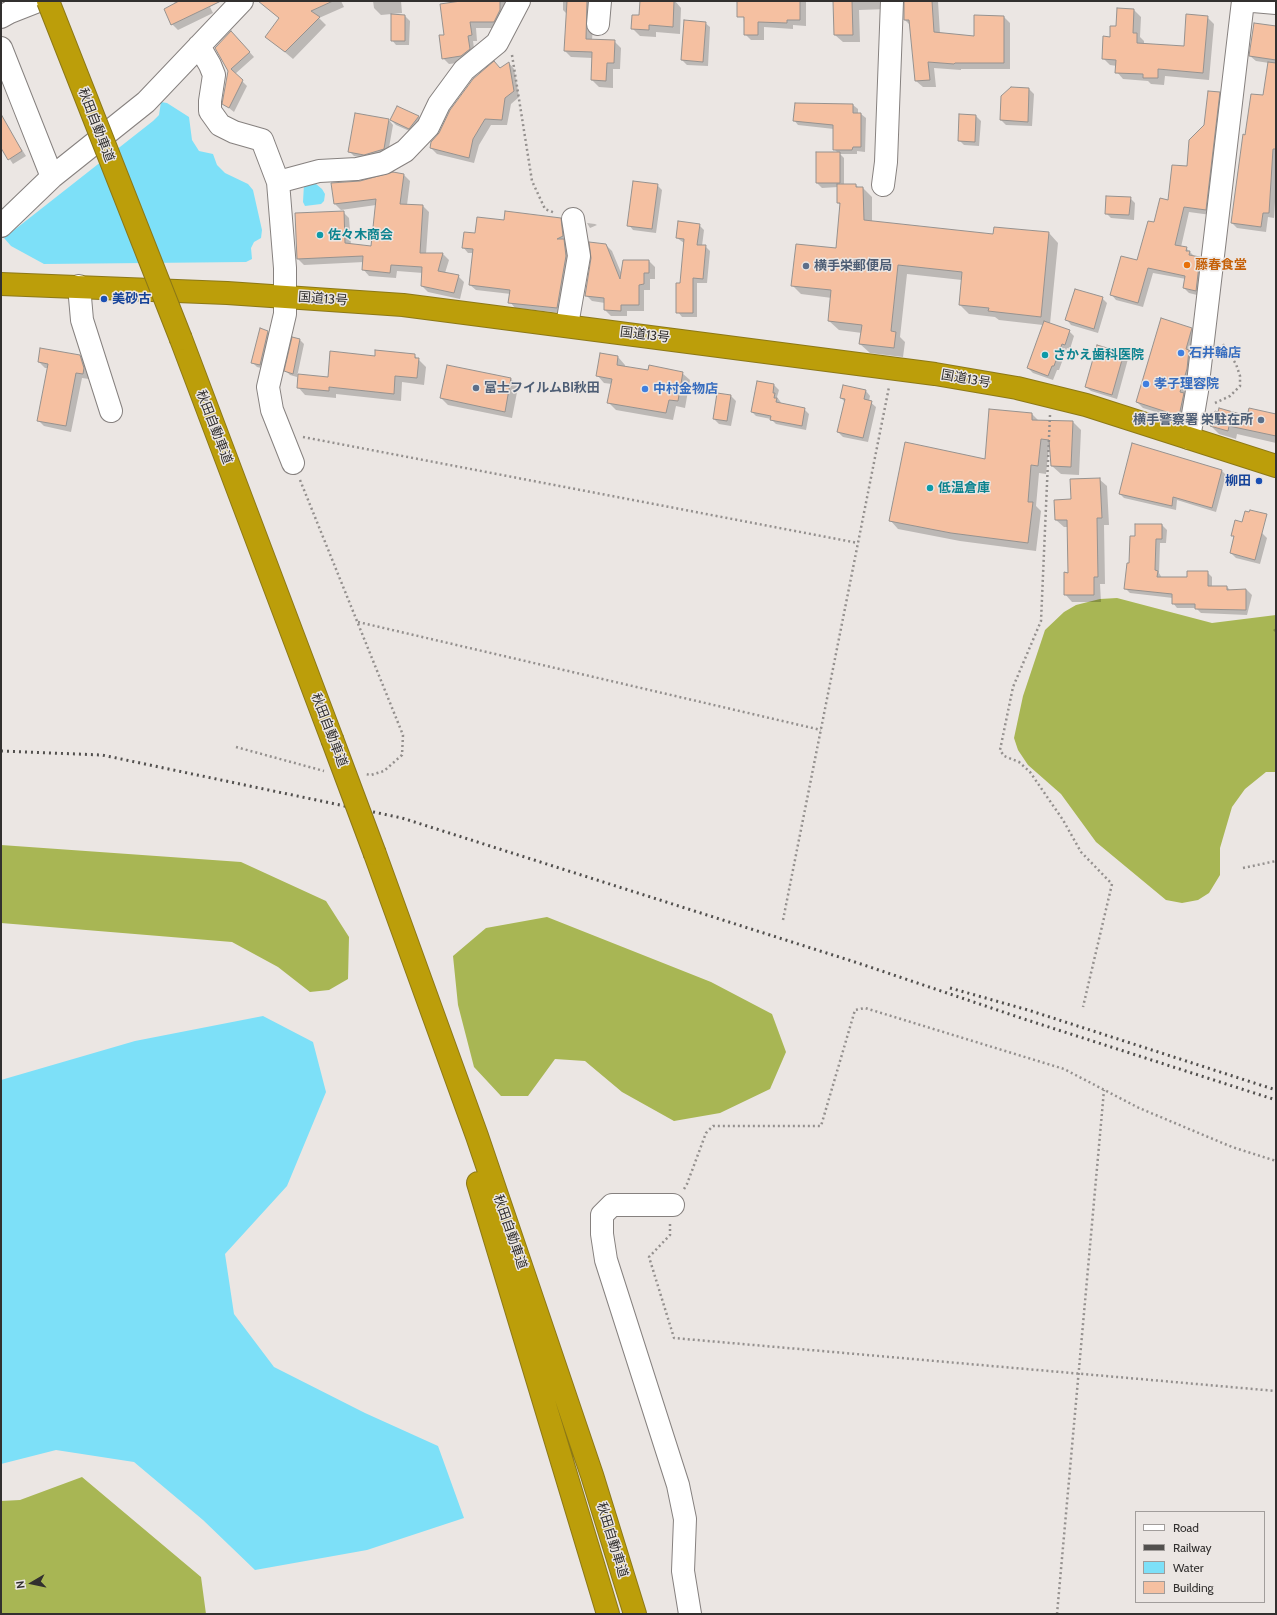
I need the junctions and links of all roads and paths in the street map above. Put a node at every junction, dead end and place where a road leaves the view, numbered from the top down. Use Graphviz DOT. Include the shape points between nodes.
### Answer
graph roads {
  1 [pos="38,1"];
  2 [pos="48,1"];
  3 [pos="242,1"];
  4 [pos="518,1"];
  5 [pos="600,1"];
  6 [pos="892,1"];
  7 [pos="1243,1"];
  8 [pos="1253,1"];
  9 [pos="1276,3"];
  10 [pos="1,17"];
  11 [pos="507,24"];
  12 [pos="598,24"];
  13 [pos="199,46"];
  14 [pos="1,48"];
  15 [pos="52,177"];
  16 [pos="278,182"];
  17 [pos="883,185"];
  18 [pos="573,219"];
  19 [pos="1,226"];
  20 [pos="1,284"];
  21 [pos="79,286"];
  22 [pos="286,296"];
  23 [pos="567,325"];
  24 [pos="1203,337"];
  25 [pos="893,368"];
  26 [pos="1051,397"];
  27 [pos="1194,410"];
  28 [pos="111,411"];
  29 [pos="282,433"];
  30 [pos="1189,438"];
  31 [pos="293,463"];
  32 [pos="1276,466"];
  33 [pos="858,543"];
  34 [pos="357,622"];
  35 [pos="821,730"];
  36 [pos="236,746"];
  37 [pos="332,772"];
  38 [pos="363,774"];
  39 [pos="375,854"];
  40 [pos="1276,861"];
  41 [pos="1243,868"];
  42 [pos="783,920"];
  43 [pos="1083,1007"];
  44 [pos="1104,1090"];
  45 [pos="1276,1161"];
  46 [pos="673,1205"];
  47 [pos="1079,1373"];
  48 [pos="1276,1391"];
  49 [pos="608,1614"];
  50 [pos="635,1614"];
  51 [pos="690,1614"];
  52 [pos="1057,1614"];
  1 -- 10 [label="street"];
  2 -- 39 [label="highway, 秋田自動車道, bridge" via="181,339"];
  3 -- 13 [label="street"];
  4 -- 11 [label="street"];
  5 -- 12 [label="street"];
  6 -- 17 [label="street"];
  7 -- 24 [label="street"];
  8 -- 9 [label="street"];
  11 -- 16 [label="street" via="497,43 464,70 454,82 428,127 406,151 384,164 357,169 319,171"];
  11 -- 18 [label="path" via="532,181 545,209"];
  13 -- 15 [label="street" via="146,102"];
  13 -- 16 [label="street" via="214,75 210,111 220,125 262,140"];
  14 -- 15 [label="street"];
  15 -- 19 [label="street"];
  16 -- 22 [label="street"];
  18 -- 23 [label="street" via="579,256"];
  20 -- 21 [label="highway, 国道13号"];
  21 -- 22 [label="highway, 国道13号"];
  21 -- 28 [label="street" via="82,320"];
  22 -- 23 [label="highway, 国道13号" via="403,304"];
  22 -- 29 [label="street" via="285,314 268,387 272,410"];
  23 -- 25 [label="highway, 国道13号"];
  24 -- 27 [label="street"];
  24 -- 27 [label="path" via="1215,339 1225,345 1236,364 1240,386 1230,396"];
  25 -- 26 [label="highway, 国道13号" via="1017,388"];
  25 -- 33 [label="path"];
  26 -- 30 [label="highway, 国道13号" via="1086,405"];
  26 -- 43 [label="path" via="1041,621 1013,687 1000,750 1004,756 1019,762 1030,772 1063,820 1081,852 1112,884"];
  27 -- 30 [label="street"];
  29 -- 31 [label="street"];
  29 -- 33 [label="path"];
  30 -- 32 [label="highway, 国道13号"];
  31 -- 34 [label="path"];
  33 -- 35 [label="path"];
  34 -- 35 [label="path"];
  34 -- 38 [label="path" via="403,735 402,755 384,771 371,775"];
  35 -- 42 [label="path"];
  36 -- 37 [label="path"];
  39 -- 49 [label="highway, 秋田自動車道" via="467,1146"];
  39 -- 50 [label="highway, 秋田自動車道" via="480,1144 592,1475"];
  40 -- 41 [label="path"];
  44 -- 45 [label="path" via="1139,1108 1225,1144"];
  44 -- 46 [label="path" via="1064,1069 865,1008 855,1010 821,1126 713,1126 706,1133 687,1184"];
  44 -- 47 [label="path"];
  46 -- 47 [label="path" via="670,1209 670,1235 649,1257 674,1338"];
  46 -- 51 [label="street" via="612,1205 602,1215 602,1234 606,1260 679,1492 685,1519 683,1571"];
  47 -- 48 [label="path"];
  47 -- 52 [label="path"];
}
